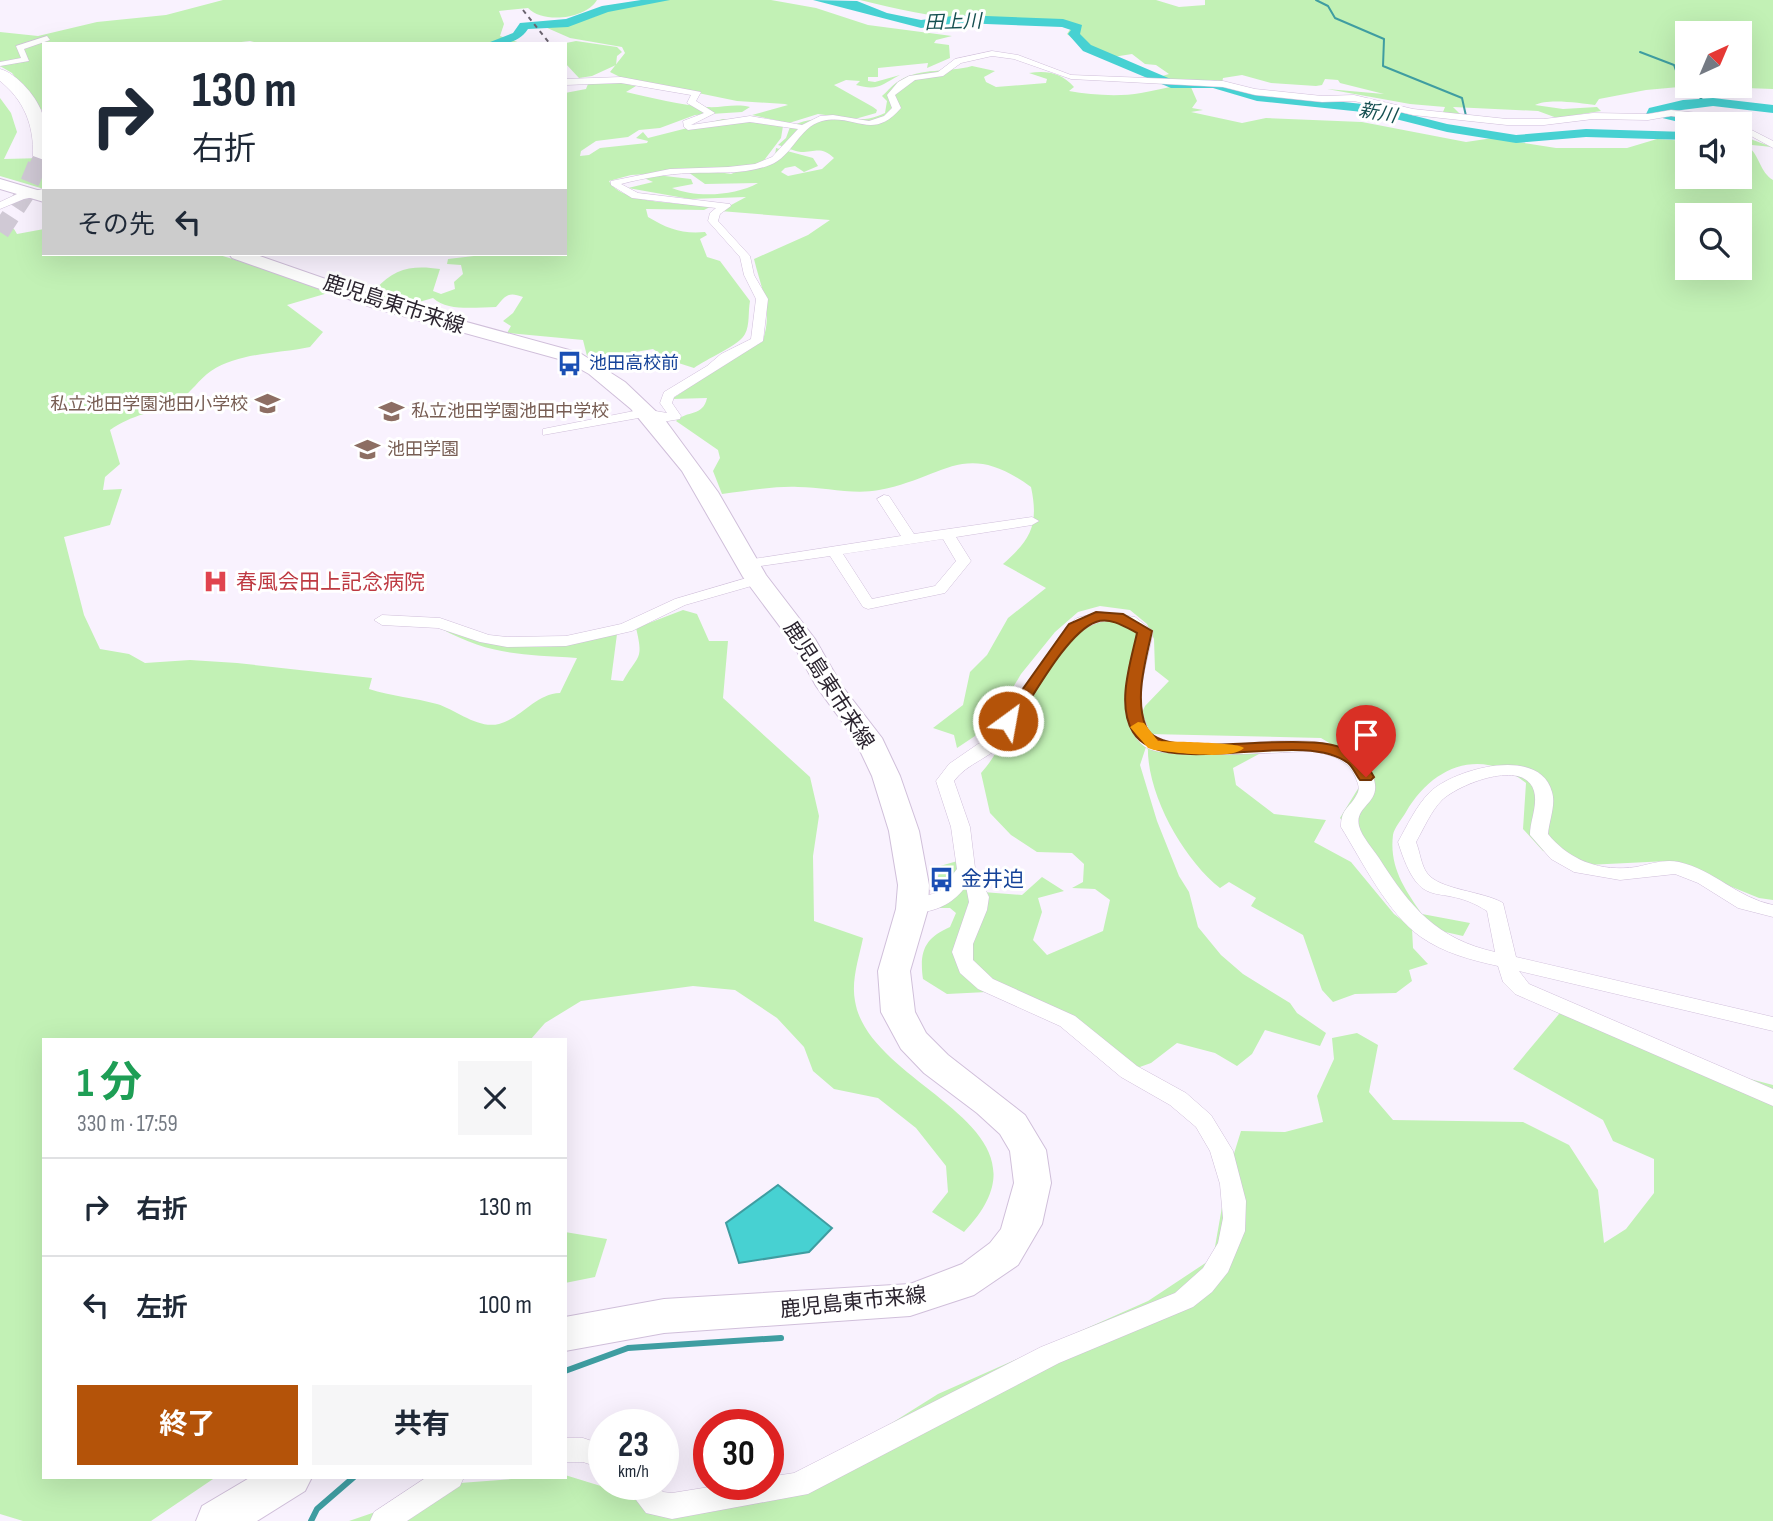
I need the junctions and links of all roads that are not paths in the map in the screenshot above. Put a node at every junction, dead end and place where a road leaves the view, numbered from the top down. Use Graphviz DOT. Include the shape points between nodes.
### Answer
graph roads {
  1 [pos="47,38"];
  2 [pos="0,64"];
  3 [pos="0,73"];
  4 [pos="567,82"];
  5 [pos="1675,113"];
  6 [pos="801,127"];
  7 [pos="1752,134"];
  8 [pos="1773,145"];
  9 [pos="41,156"];
  10 [pos="0,184"];
  11 [pos="41,194"];
  12 [pos="0,206"];
  13 [pos="244,256"];
  14 [pos="644,413"];
  15 [pos="548,432"];
  16 [pos="884,499"];
  17 [pos="1032,521"];
  18 [pos="947,534"];
  19 [pos="910,540"];
  20 [pos="834,551"];
  21 [pos="752,572"];
  22 [pos="382,620"];
  23 [pos="966,869"];
  24 [pos="912,906"];
  25 [pos="1773,911"];
  26 [pos="1507,962"];
  27 [pos="1773,1024"];
  28 [pos="1773,1098"];
  29 [pos="567,1334"];
  30 [pos="567,1450"];
  31 [pos="588,1452"];
  32 [pos="287,1479"];
  33 [pos="447,1479"];
  34 [pos="652,1500"];
  35 [pos="218,1521"];
  36 [pos="384,1521"];
  1 -- 2 [label="street" via="19,48 26,59"];
  3 -- 9 [label="highway" via="37,116"];
  4 -- 6 [label="street" via="621,80 698,94 690,101 711,113 686,122 688,127 751,119"];
  5 -- 6 [label="street" via="1544,122 1488,120 1413,112 1354,98 1255,92 1223,84 1071,78 1054,75 1028,60 995,54 964,58 940,74 903,81 891,95 897,108 881,121 866,124 823,118"];
  6 -- 14 [label="street" via="770,162 725,173 702,170 614,183 636,196 726,206 715,213 713,221 745,256 762,299 757,341 668,394 666,403 675,416"];
  7 -- 8 [label="street"];
  10 -- 11 [label="main road"];
  11 -- 12 [label="street"];
  13 -- 14 [label="main road, 鹿児島東市来線" via="380,304 573,357 612,378"];
  14 -- 15 [label="street"];
  14 -- 21 [label="main road, 鹿児島東市来線" via="705,489"];
  16 -- 19 [label="street"];
  17 -- 18 [label="street"];
  18 -- 19 [label="street"];
  18 -- 20 [label="street" via="964,561 940,590 868,604"];
  19 -- 20 [label="street"];
  20 -- 21 [label="street"];
  21 -- 22 [label="street" via="625,628 566,641 507,642 440,623"];
  21 -- 24 [label="main road, 鹿児島東市来線" via="869,740 907,846"];
  23 -- 24 [label="street" via="952,894 932,904"];
  23 -- 26 [label="street" via="959,820 946,792 949,773 998,737 1074,627 1096,617 1118,617 1145,631 1134,693 1134,713 1144,737 1154,745 1193,749 1313,746 1346,755 1357,762 1368,786 1350,815 1350,827 1387,886 1429,933 1470,953"];
  23 -- 34 [label="street" via="975,880 979,902 964,942 965,966 985,984 1079,1028 1140,1079 1194,1111 1221,1151 1236,1191 1228,1248 1203,1288 1184,1300 1038,1360 798,1485 672,1506"];
  24 -- 29 [label="main road, 鹿児島東市来線" via="892,970 898,1014 936,1064 1012,1122 1030,1161 1033,1187 1028,1213 1007,1251 967,1282 910,1300 664,1316"];
  25 -- 26 [label="street" via="1741,904 1696,874 1669,866 1631,873 1579,869 1539,835 1544,794 1538,781 1515,771 1495,770 1453,782 1435,797 1407,842 1420,877 1428,884 1475,896 1496,908"];
  26 -- 27 [label="street"];
  26 -- 28 [label="street" via="1510,977 1522,989"];
  30 -- 31 [label="street"];
  32 -- 35 [label="main road"];
  33 -- 36 [label="street"];
}
